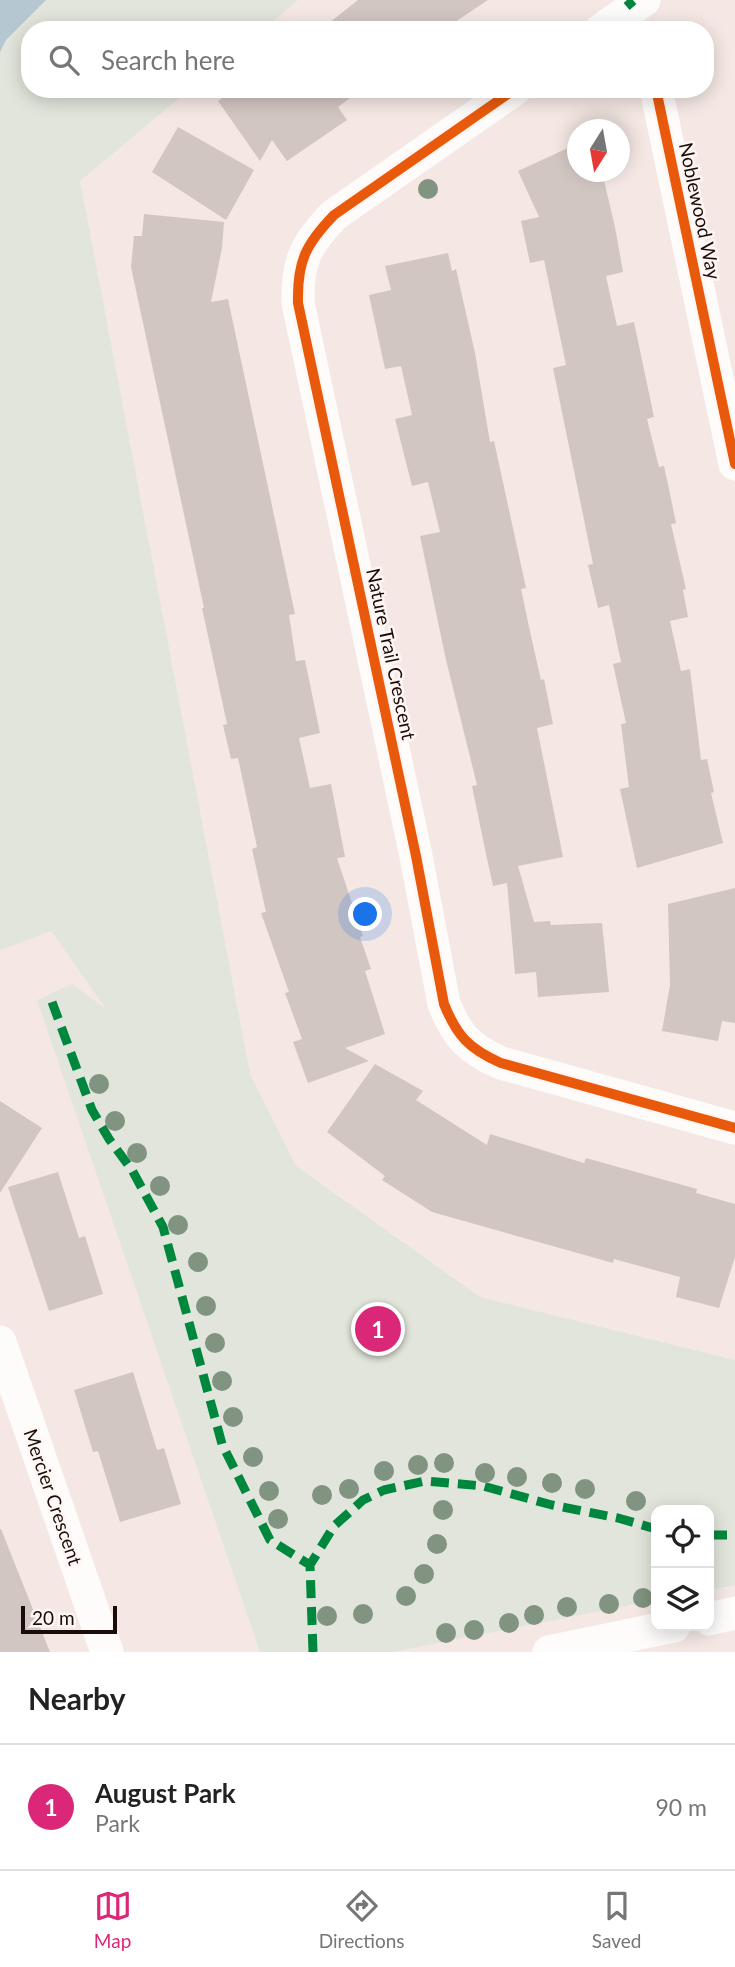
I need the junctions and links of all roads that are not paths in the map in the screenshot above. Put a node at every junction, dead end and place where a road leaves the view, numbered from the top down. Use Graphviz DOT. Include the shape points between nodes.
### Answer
graph roads {
  1 [pos="639,12"];
  2 [pos="620,21"];
  3 [pos="502,98"];
  4 [pos="658,98"];
  5 [pos="735,464"];
  6 [pos="735,1128"];
  7 [pos="0,1342"];
  8 [pos="735,1613"];
  9 [pos="714,1618"];
  10 [pos="651,1631"];
  11 [pos="107,1652"];
  12 [pos="549,1652"];
  1 -- 2 [label="street"];
  3 -- 6 [label="street, Nature Trail Crescent" via="334,215 313,237 300,263 298,283 298,303 443,1004 465,1041 501,1063"];
  4 -- 5 [label="street, Noblewood Way"];
  7 -- 11 [label="street, Mercier Crescent"];
  8 -- 9 [label="street"];
  10 -- 12 [label="street"];
}
